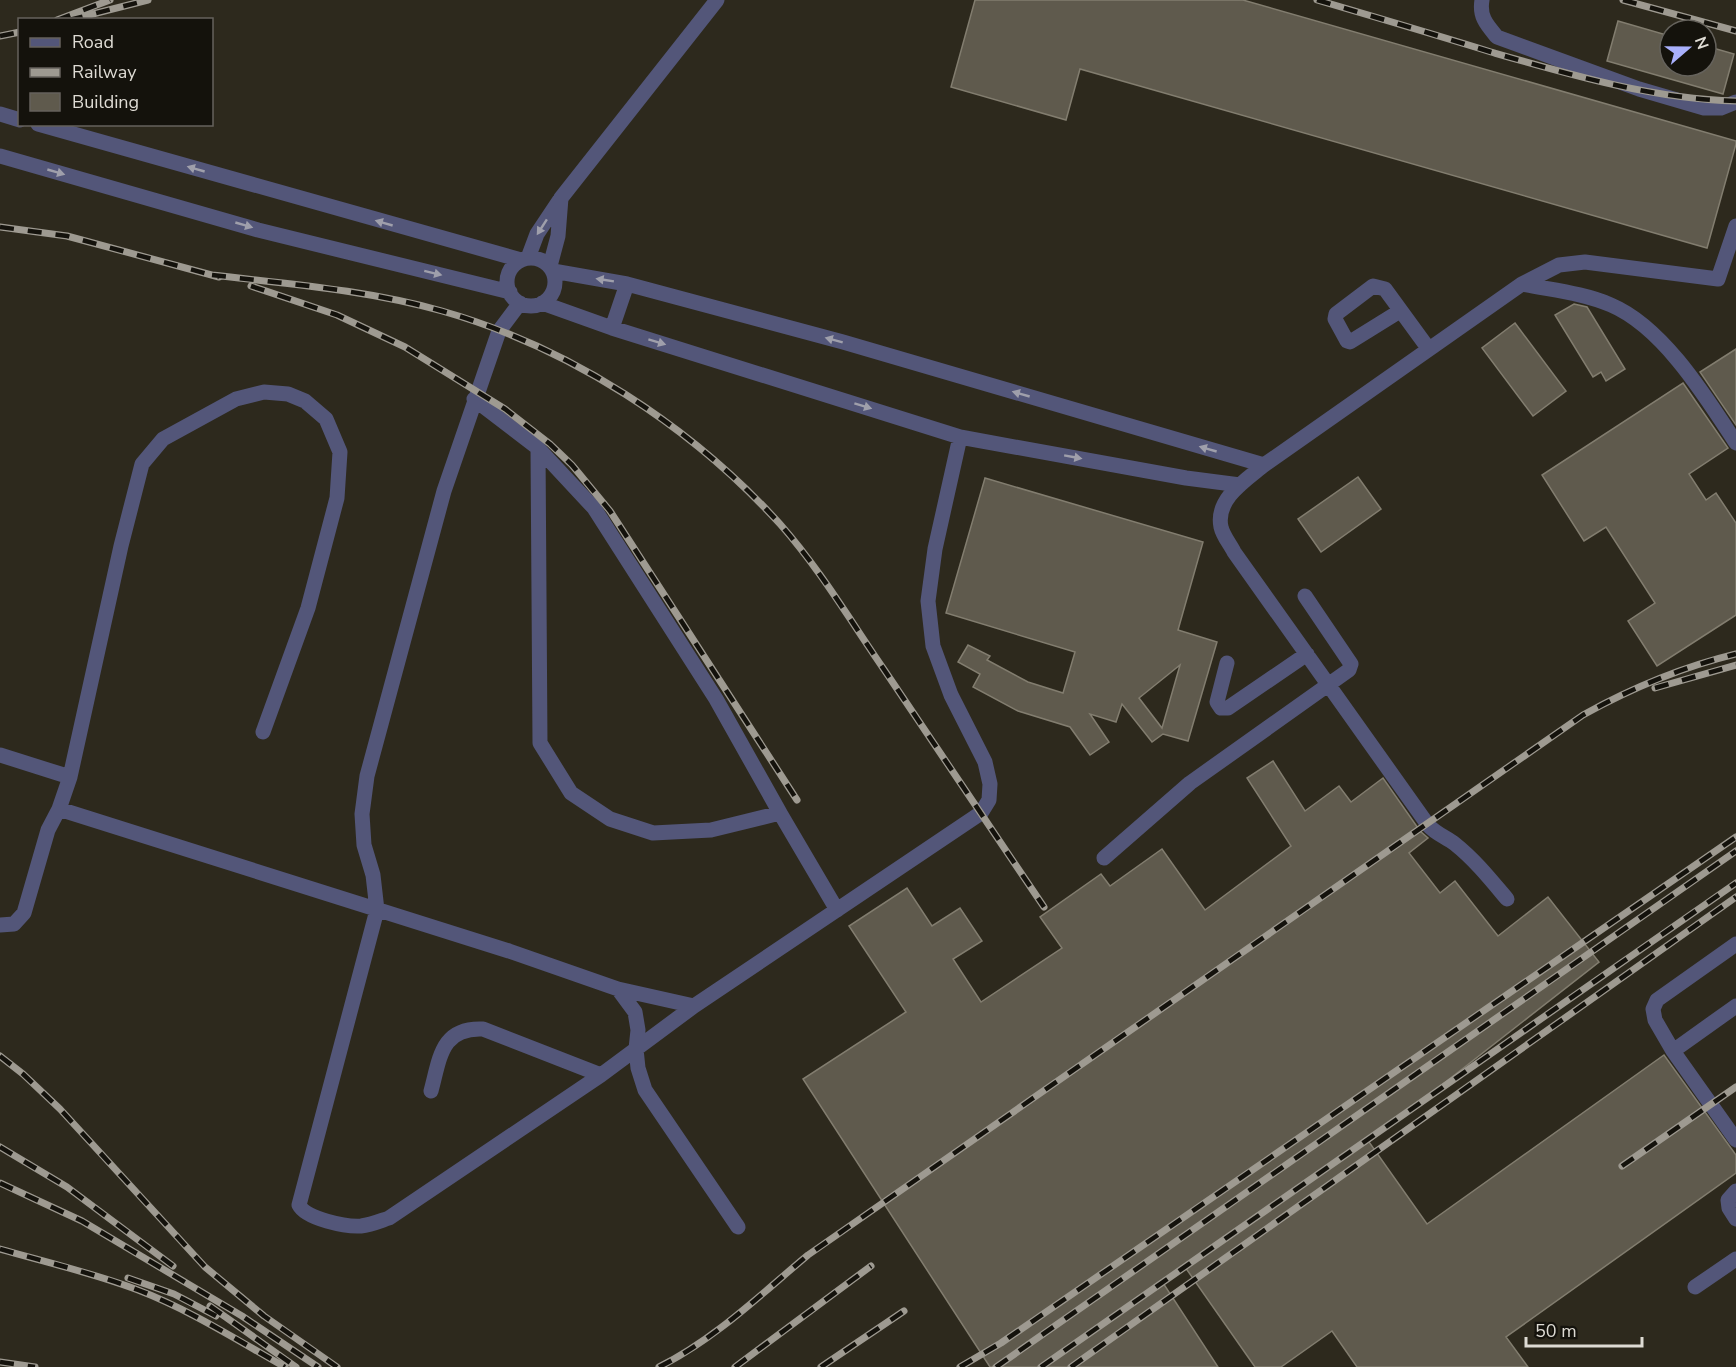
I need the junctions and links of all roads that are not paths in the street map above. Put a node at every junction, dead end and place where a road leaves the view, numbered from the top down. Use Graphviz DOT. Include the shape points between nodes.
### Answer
graph roads {
  1 [pos="717,0"];
  2 [pos="1482,0"];
  3 [pos="1736,102"];
  4 [pos="0,114"];
  5 [pos="18,119"];
  6 [pos="45,126"];
  7 [pos="0,156"];
  8 [pos="561,198"];
  9 [pos="1736,226"];
  10 [pos="525,259"];
  11 [pos="551,269"];
  12 [pos="627,284"];
  13 [pos="1522,284"];
  14 [pos="515,297"];
  15 [pos="542,303"];
  16 [pos="1400,311"];
  17 [pos="612,328"];
  18 [pos="1428,348"];
  19 [pos="474,399"];
  20 [pos="960,437"];
  21 [pos="1736,443"];
  22 [pos="537,448"];
  23 [pos="1264,465"];
  24 [pos="1240,485"];
  25 [pos="1305,596"];
  26 [pos="1307,654"];
  27 [pos="1227,663"];
  28 [pos="1328,684"];
  29 [pos="263,732"];
  30 [pos="0,755"];
  31 [pos="70,777"];
  32 [pos="59,809"];
  33 [pos="780,813"];
  34 [pos="1104,858"];
  35 [pos="1508,900"];
  36 [pos="377,910"];
  37 [pos="837,910"];
  38 [pos="0,926"];
  39 [pos="1736,944"];
  40 [pos="618,989"];
  41 [pos="694,1006"];
  42 [pos="1736,1006"];
  43 [pos="636,1049"];
  44 [pos="1673,1051"];
  45 [pos="601,1075"];
  46 [pos="430,1091"];
  47 [pos="1736,1140"];
  48 [pos="1736,1191"];
  49 [pos="1736,1219"];
  50 [pos="738,1227"];
  51 [pos="1736,1259"];
  52 [pos="1695,1287"];
  1 -- 8 [label="lane"];
  2 -- 3 [label="lane" via="1484,23 1497,37 1639,89 1704,108 1721,108"];
  4 -- 5 [label="lane"];
  10 -- 6 [label="lane, one-way"];
  7 -- 14 [label="lane, one-way" via="258,230"];
  8 -- 10 [label="lane, one-way"];
  8 -- 11 [label="lane"];
  9 -- 13 [label="lane" via="1718,279 1585,262 1559,264"];
  10 -- 11 [label="lane" via="543,261"];
  10 -- 14 [label="lane" via="510,270 508,285"];
  12 -- 11 [label="lane, one-way"];
  11 -- 15 [label="lane" via="555,279 553,293"];
  12 -- 17 [label="lane"];
  23 -- 12 [label="lane, one-way" via="843,342"];
  13 -- 18 [label="lane"];
  13 -- 21 [label="lane" via="1611,304 1633,317 1662,341"];
  14 -- 15 [label="lane" via="535,306"];
  14 -- 19 [label="lane"];
  15 -- 17 [label="lane"];
  16 -- 18 [label="lane"];
  17 -- 20 [label="lane, one-way"];
  18 -- 23 [label="lane"];
  19 -- 22 [label="lane"];
  19 -- 36 [label="lane" via="444,490 367,776 362,814 364,845"];
  20 -- 24 [label="lane, one-way"];
  20 -- 37 [label="lane" via="934,549 928,601 933,646 951,695 985,762 989,800 978,816"];
  22 -- 33 [label="lane" via="594,508 716,699"];
  22 -- 33 [label="lane" via="540,743 571,794 610,819 653,833 711,830"];
  23 -- 24 [label="lane"];
  24 -- 26 [label="lane" via="1225,501 1220,514 1221,529"];
  25 -- 28 [label="lane" via="1351,664 1349,670"];
  26 -- 27 [label="lane" via="1228,708 1221,708 1217,702"];
  26 -- 28 [label="lane"];
  28 -- 34 [label="lane" via="1190,783"];
  28 -- 35 [label="lane" via="1432,830 1454,843 1479,866"];
  29 -- 31 [label="lane" via="308,608 337,498 340,452 326,418 305,401 288,394 264,392 236,399 163,439 142,464"];
  30 -- 31 [label="lane"];
  31 -- 32 [label="lane"];
  32 -- 36 [label="lane"];
  32 -- 38 [label="lane" via="48,830 24,913 14,924"];
  33 -- 37 [label="lane"];
  36 -- 40 [label="lane"];
  36 -- 45 [label="lane" via="299,1202 305,1213 360,1226 389,1218"];
  37 -- 41 [label="lane"];
  39 -- 44 [label="lane" via="1657,1000 1653,1009 1655,1020"];
  40 -- 41 [label="lane"];
  40 -- 43 [label="lane" via="635,1012"];
  41 -- 43 [label="lane"];
  42 -- 44 [label="lane"];
  43 -- 45 [label="lane"];
  43 -- 50 [label="lane" via="645,1090"];
  44 -- 47 [label="lane"];
  45 -- 46 [label="lane" via="483,1029 468,1029 453,1035 442,1052"];
  48 -- 49 [label="lane" via="1728,1200"];
  51 -- 52 [label="lane"];
}
